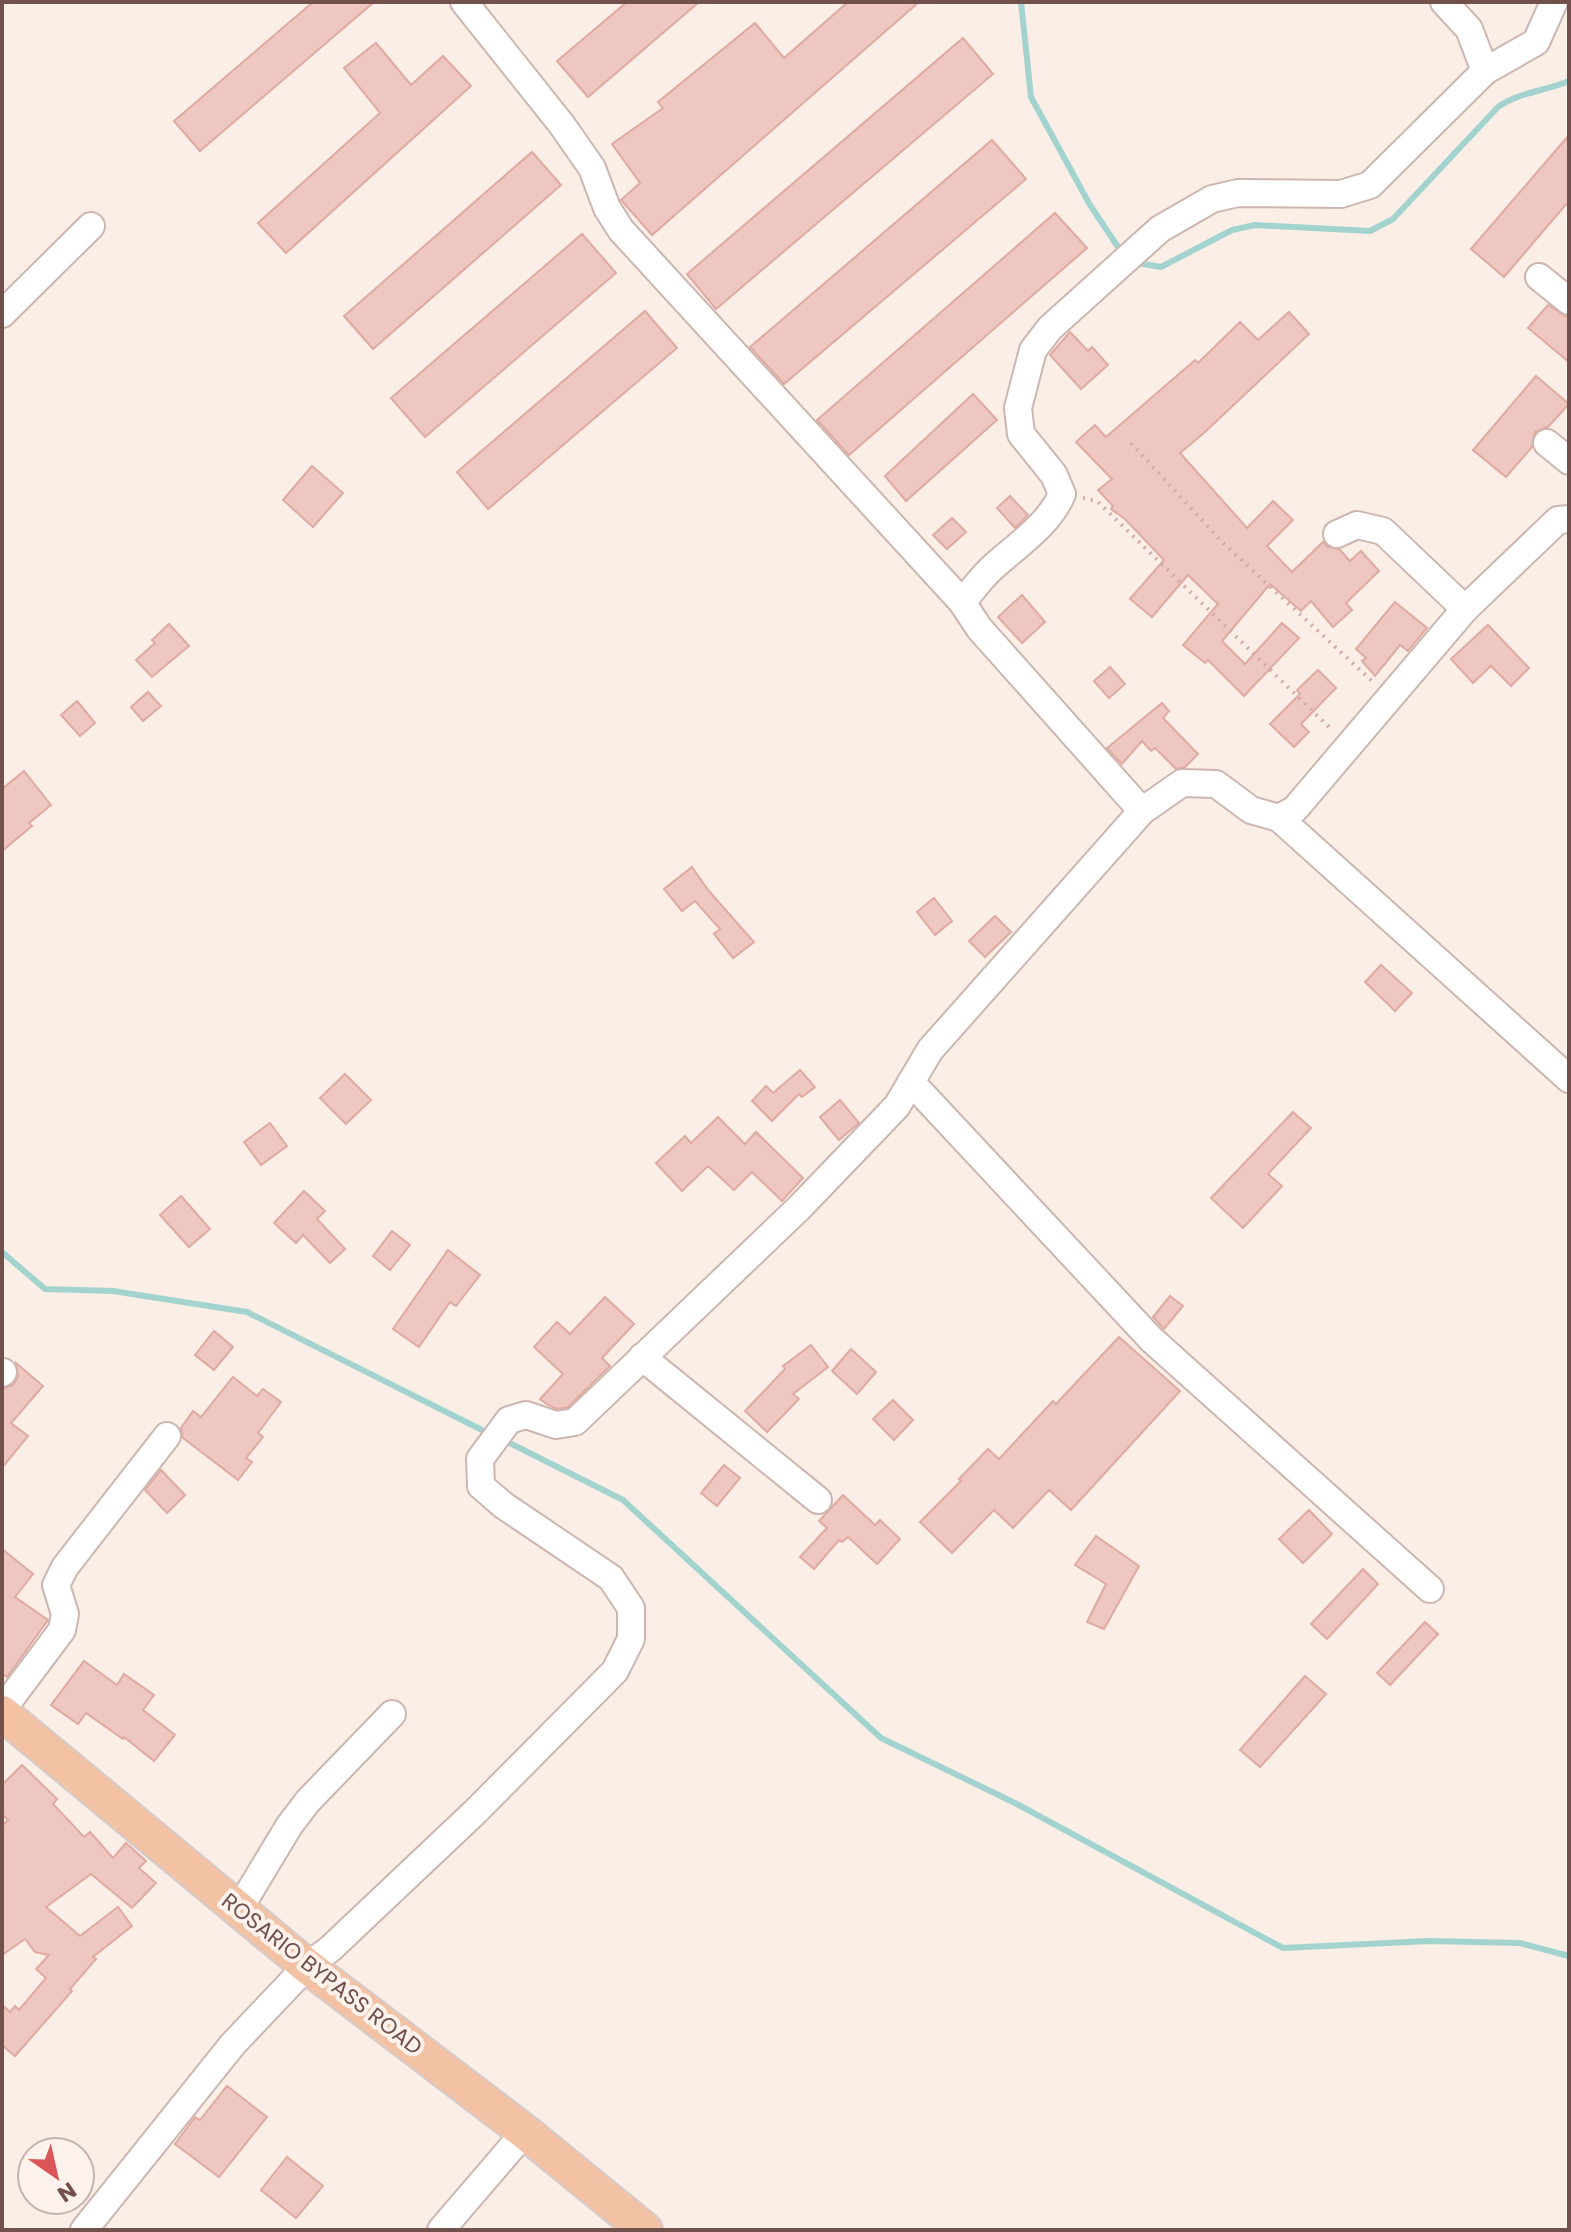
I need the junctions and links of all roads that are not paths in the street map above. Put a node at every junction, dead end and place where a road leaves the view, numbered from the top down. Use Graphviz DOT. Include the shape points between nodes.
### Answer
graph roads {
  1 [pos="464,2"];
  2 [pos="1444,2"];
  3 [pos="1554,2"];
  4 [pos="1485,71"];
  5 [pos="91,226"];
  6 [pos="1539,277"];
  7 [pos="1569,301"];
  8 [pos="2,314"];
  9 [pos="1547,443"];
  10 [pos="1569,461"];
  11 [pos="1565,515"];
  12 [pos="1337,534"];
  13 [pos="962,602"];
  14 [pos="1465,609"];
  15 [pos="1142,811"];
  16 [pos="1279,818"];
  17 [pos="1569,1079"];
  18 [pos="911,1082"];
  19 [pos="642,1357"];
  20 [pos="167,1436"];
  21 [pos="818,1500"];
  22 [pos="1430,1589"];
  23 [pos="392,1714"];
  24 [pos="6,1722"];
  25 [pos="239,1909"];
  26 [pos="307,1966"];
  27 [pos="525,2132"];
  28 [pos="84,2230"];
  29 [pos="441,2230"];
  30 [pos="645,2230"];
  1 -- 13 [label="street" via="585,157 621,230"];
  2 -- 4 [label="street" via="1469,29"];
  3 -- 4 [label="street" via="1536,42"];
  4 -- 13 [label="street" via="1370,185 1341,194 1238,193 1212,199 1160,229 1050,328 1033,350 1018,408 1021,434 1054,475 1062,494 1043,523"];
  5 -- 8 [label="street"];
  6 -- 7 [label="street"];
  9 -- 10 [label="street"];
  11 -- 14 [label="street"];
  12 -- 14 [label="street" via="1357,525 1383,531"];
  13 -- 15 [label="street" via="979,628"];
  14 -- 16 [label="street" via="1295,809"];
  15 -- 16 [label="street" via="1182,783 1216,784 1251,810"];
  15 -- 18 [label="street" via="930,1050"];
  16 -- 17 [label="street"];
  18 -- 19 [label="street" via="897,1106 799,1208"];
  18 -- 22 [label="street" via="1151,1339"];
  19 -- 21 [label="street"];
  19 -- 26 [label="street" via="575,1422 556,1425 526,1415 509,1420 480,1459 481,1486 611,1578 631,1608 631,1639 615,1671 475,1812"];
  20 -- 24 [label="street" via="65,1567 56,1585 65,1614 62,1630"];
  23 -- 25 [label="street" via="308,1801"];
  24 -- 25 [label="main road, ROSARIO BYPASS ROAD"];
  25 -- 26 [label="main road, ROSARIO BYPASS ROAD"];
  26 -- 27 [label="main road, ROSARIO BYPASS ROAD"];
  26 -- 28 [label="street" via="233,2044"];
  27 -- 29 [label="street"];
  27 -- 30 [label="main road, ROSARIO BYPASS ROAD"];
}
